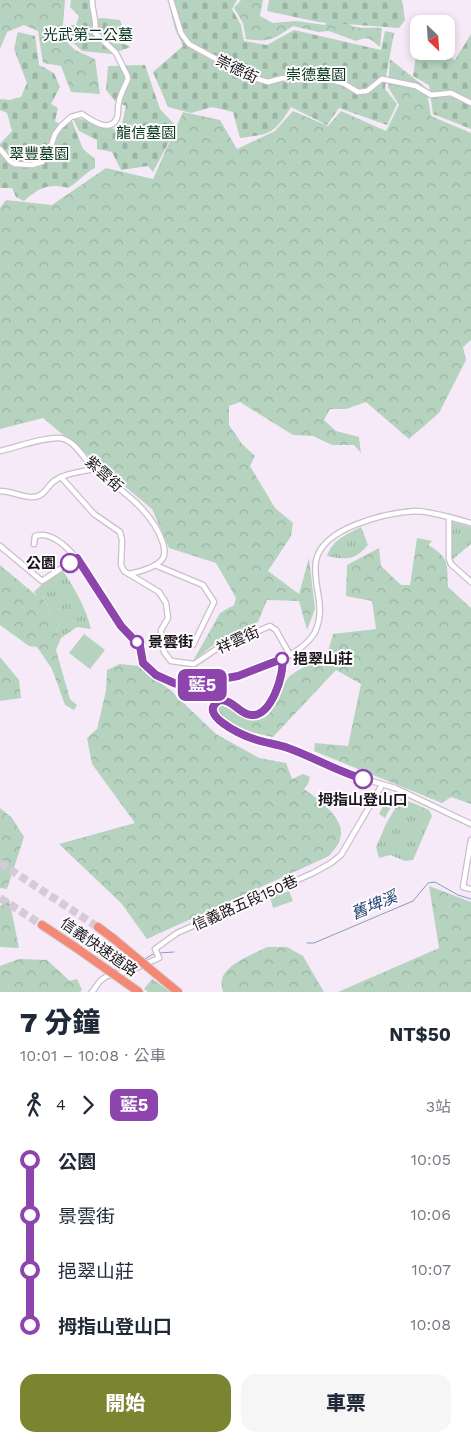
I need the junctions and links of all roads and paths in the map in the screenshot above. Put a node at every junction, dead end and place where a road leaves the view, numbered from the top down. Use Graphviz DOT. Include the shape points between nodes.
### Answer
graph roads {
  1 [pos="92,0"];
  2 [pos="171,0"];
  3 [pos="471,103"];
  4 [pos="0,149"];
  5 [pos="0,451"];
  6 [pos="94,469"];
  7 [pos="61,477"];
  8 [pos="0,491"];
  9 [pos="449,518"];
  10 [pos="471,523"];
  11 [pos="34,544"];
  12 [pos="0,546"];
  13 [pos="77,558"];
  14 [pos="155,565"];
  15 [pos="128,574"];
  16 [pos="471,582"];
  17 [pos="179,639"];
  18 [pos="290,656"];
  19 [pos="282,659"];
  20 [pos="382,785"];
  21 [pos="471,824"];
  22 [pos="471,840"];
  23 [pos="471,889"];
  24 [pos="42,925"];
  25 [pos="98,926"];
  26 [pos="92,992"];
  27 [pos="139,992"];
  28 [pos="178,992"];
  1 -- 4 [label="street" via="97,20 95,33 116,53 128,79 113,124 97,123 82,114 71,117 55,134 45,160 37,164 14,164"];
  2 -- 3 [label="street, 崇德街" via="181,33 189,44 250,78 268,82 283,78 321,78 343,83 358,92 367,91 382,80 416,86 432,95 451,93"];
  5 -- 6 [label="street, 紫雲街" via="53,437 65,439"];
  6 -- 7 [label="street"];
  6 -- 14 [label="street, 紫雲街" via="132,498 153,521 165,553"];
  7 -- 8 [label="street" via="35,497"];
  7 -- 15 [label="street" via="94,514 120,532 121,565"];
  9 -- 10 [label="street"];
  9 -- 16 [label="street" via="450,564"];
  9 -- 18 [label="street" via="417,511 384,516 330,538 316,560 321,611 316,628 308,642"];
  11 -- 13 [label="street" via="35,536 48,535 71,550"];
  12 -- 13 [label="street" via="42,581"];
  13 -- 19 [label="street" via="121,626 140,646 143,663 156,675 194,688"];
  14 -- 15 [label="street"];
  14 -- 17 [label="street" via="203,585 214,602 193,645"];
  15 -- 18 [label="street, 祥雲街" via="160,592 166,603 168,618 161,630 161,638 164,652 171,661 194,664 218,648 270,626 276,630"];
  18 -- 19 [label="street"];
  19 -- 20 [label="street" via="282,676 266,709 252,715 220,700 212,710 215,716 253,739 287,748 344,773"];
  20 -- 21 [label="street"];
  20 -- 26 [label="street, 信義路五段150巷" via="341,854 331,863 177,933 155,949 159,958 127,972 108,976"];
  22 -- 23 [label="street" via="463,887"];
  24 -- 27 [label="highway, 信義快速道路, bridge"];
  25 -- 28 [label="highway, 信義快速道路, bridge"];
}
